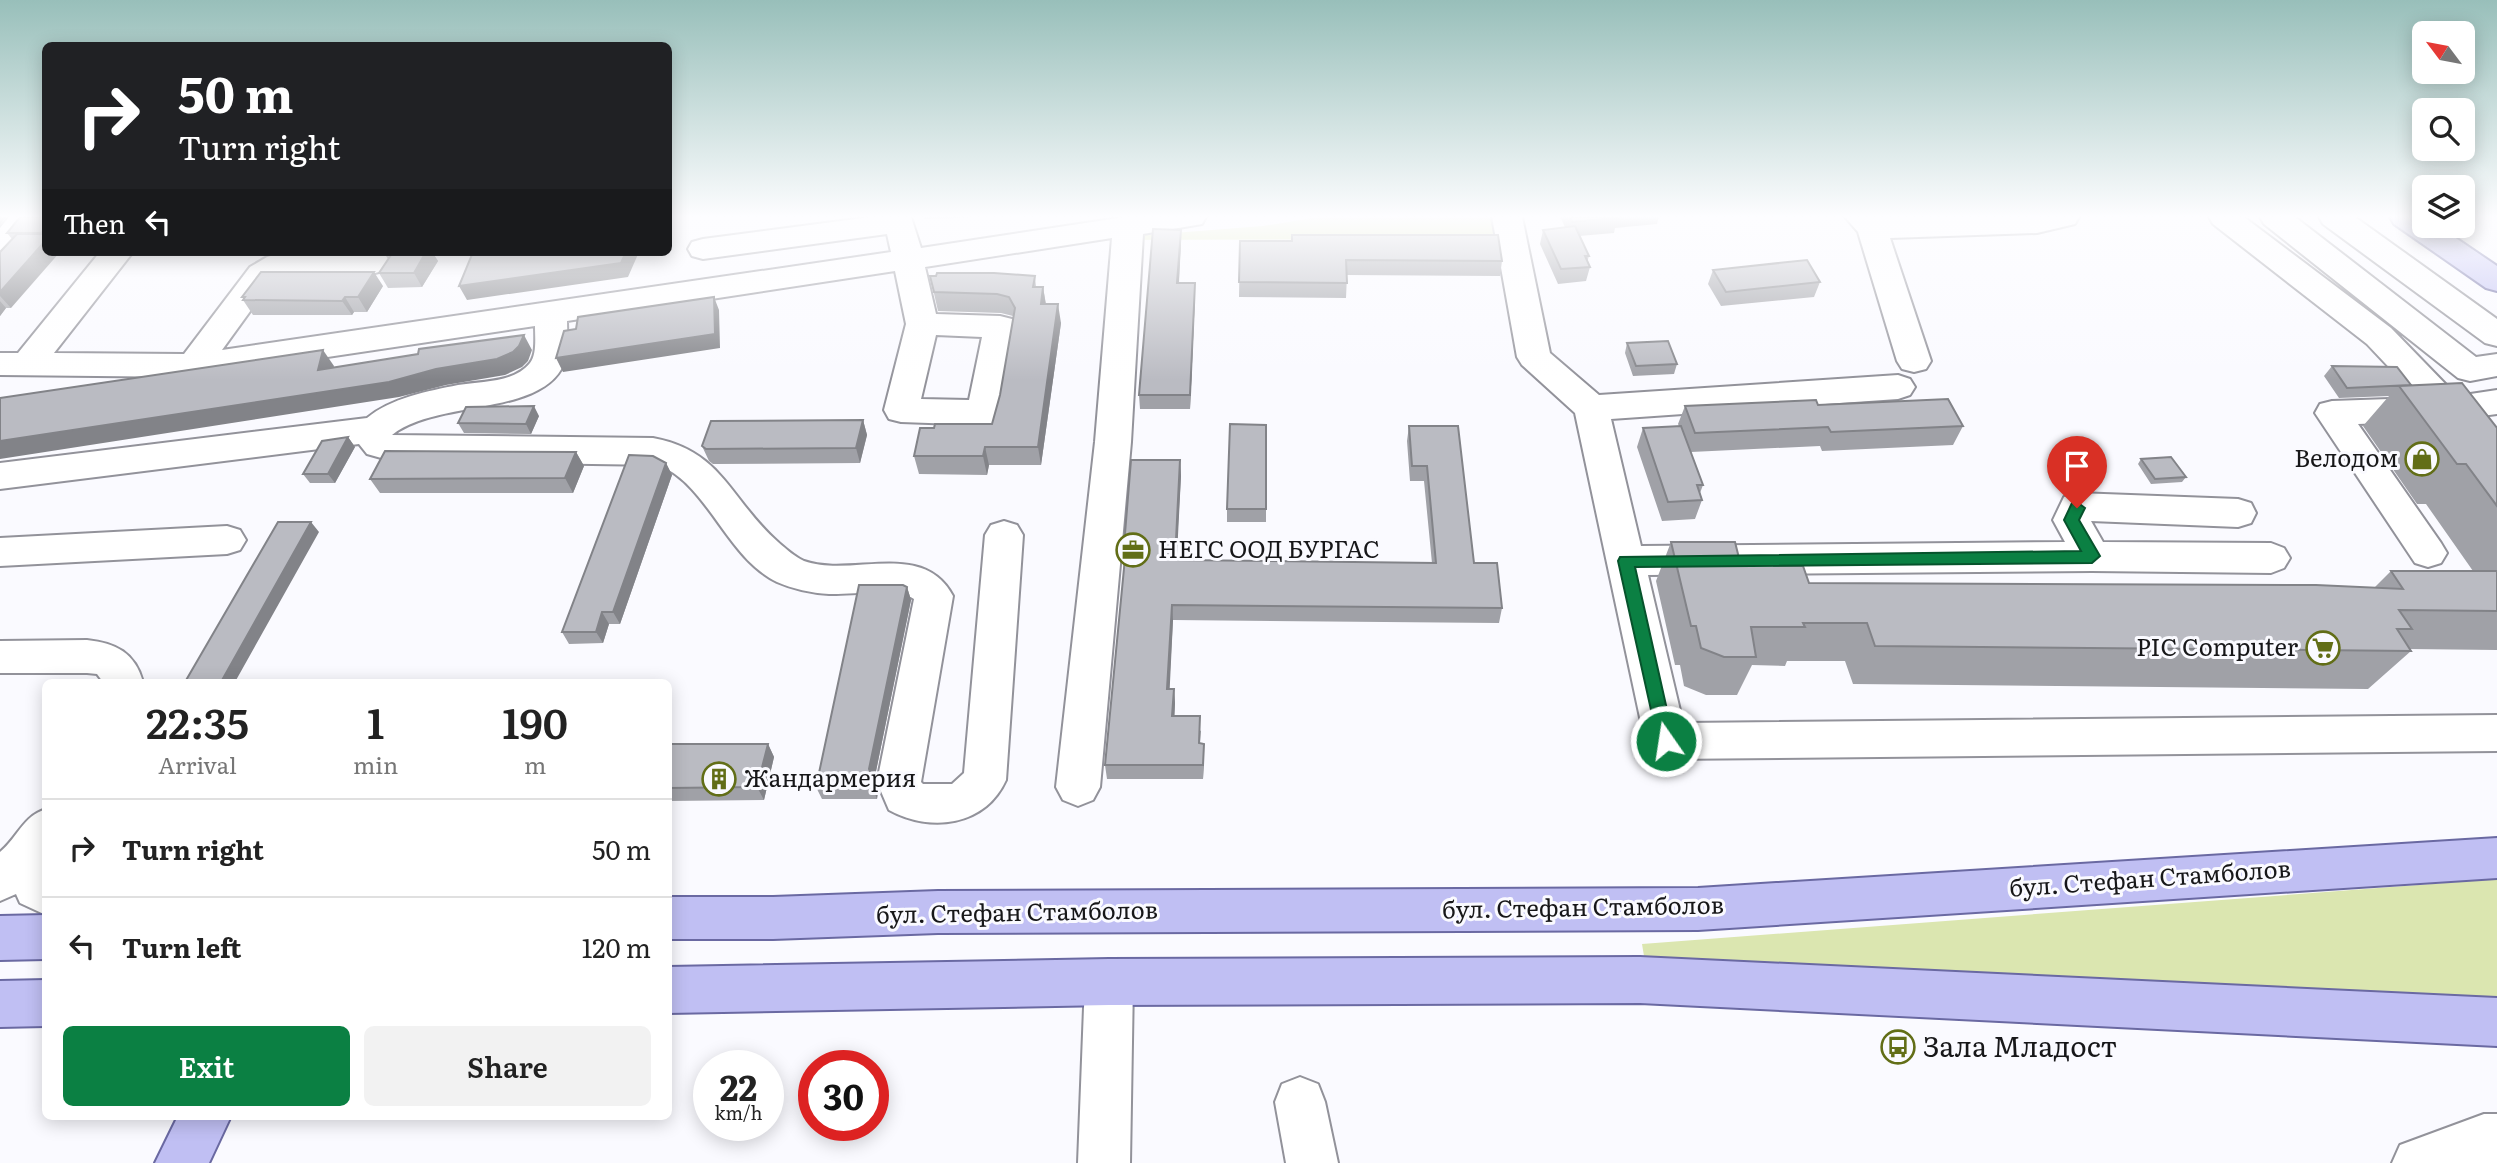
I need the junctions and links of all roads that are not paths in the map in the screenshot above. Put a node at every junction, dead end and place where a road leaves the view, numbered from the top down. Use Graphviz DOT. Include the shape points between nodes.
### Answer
graph roads {
  1 [pos="99,271"];
  2 [pos="266,271"];
  3 [pos="695,271"];
  4 [pos="823,271"];
  5 [pos="910,271"];
  6 [pos="1125,271"];
  7 [pos="1517,271"];
  8 [pos="1879,271"];
  9 [pos="2294,271"];
  10 [pos="2343,271"];
  11 [pos="2408,271"];
  12 [pos="688,291"];
  13 [pos="551,312"];
  14 [pos="922,324"];
  15 [pos="2497,335"];
  16 [pos="14,364"];
  17 [pos="2497,365"];
  18 [pos="193,366"];
  19 [pos="2497,402"];
  20 [pos="1591,408"];
  21 [pos="2449,409"];
  22 [pos="374,430"];
  23 [pos="2497,474"];
  24 [pos="0,477"];
  25 [pos="2238,513"];
  26 [pos="1004,535"];
  27 [pos="227,540"];
  28 [pos="0,552"];
  29 [pos="2428,552"];
  30 [pos="2092,556"];
  31 [pos="2271,558"];
  32 [pos="1626,561"];
  33 [pos="0,657"];
  34 [pos="122,679"];
  35 [pos="2497,733"];
  36 [pos="1078,787"];
  37 [pos="2497,858"];
  38 [pos="672,918"];
  39 [pos="773,918"];
  40 [pos="672,935"];
  41 [pos="0,937"];
  42 [pos="42,937"];
  43 [pos="1109,982"];
  44 [pos="672,990"];
  45 [pos="42,1003"];
  46 [pos="0,1004"];
  47 [pos="2497,1022"];
  48 [pos="1300,1102"];
  49 [pos="204,1120"];
  50 [pos="2497,1140"];
  51 [pos="181,1163"];
  52 [pos="1104,1163"];
  53 [pos="1312,1163"];
  54 [pos="2418,1163"];
  1 -- 16 [label="street"];
  2 -- 18 [label="street"];
  3 -- 12 [label="street"];
  4 -- 12 [label="street"];
  5 -- 14 [label="street"];
  6 -- 36 [label="street" via="1113,442"];
  7 -- 20 [label="street" via="1534,357"];
  8 -- 20 [label="street" via="1906,374"];
  9 -- 21 [label="street" via="2379,336"];
  10 -- 17 [label="street" via="2470,370"];
  11 -- 15 [label="street"];
  12 -- 13 [label="street"];
  13 -- 18 [label="street"];
  13 -- 22 [label="street" via="550,363 531,382 411,408"];
  16 -- 18 [label="street"];
  19 -- 21 [label="street"];
  20 -- 32 [label="street"];
  21 -- 23 [label="street"];
  21 -- 29 [label="street" via="2332,413"];
  22 -- 24 [label="street"];
  22 -- 26 [label="street" via="373,438 392,448 669,454 697,472 781,568 801,576 914,581 929,588 934,596 899,782 904,797 913,803 959,802 985,780"];
  25 -- 30 [label="street" via="2077,508 2072,520"];
  27 -- 28 [label="street"];
  30 -- 31 [label="street"];
  30 -- 32 [label="street"];
  32 -- 35 [label="street" via="1666,741"];
  33 -- 34 [label="street" via="108,660"];
  37 -- 39 [label="main road, бул. Стефан Стамболов" via="1698,909 938,912"];
  38 -- 39 [label="main road, бул. Стефан Стамболов"];
  39 -- 40 [label="main road"];
  41 -- 42 [label="main road"];
  43 -- 44 [label="main road"];
  43 -- 47 [label="main road" via="1640,980"];
  43 -- 52 [label="street"];
  45 -- 46 [label="main road"];
  48 -- 53 [label="street"];
  49 -- 51 [label="main road"];
  50 -- 54 [label="street" via="2484,1140"];
}
